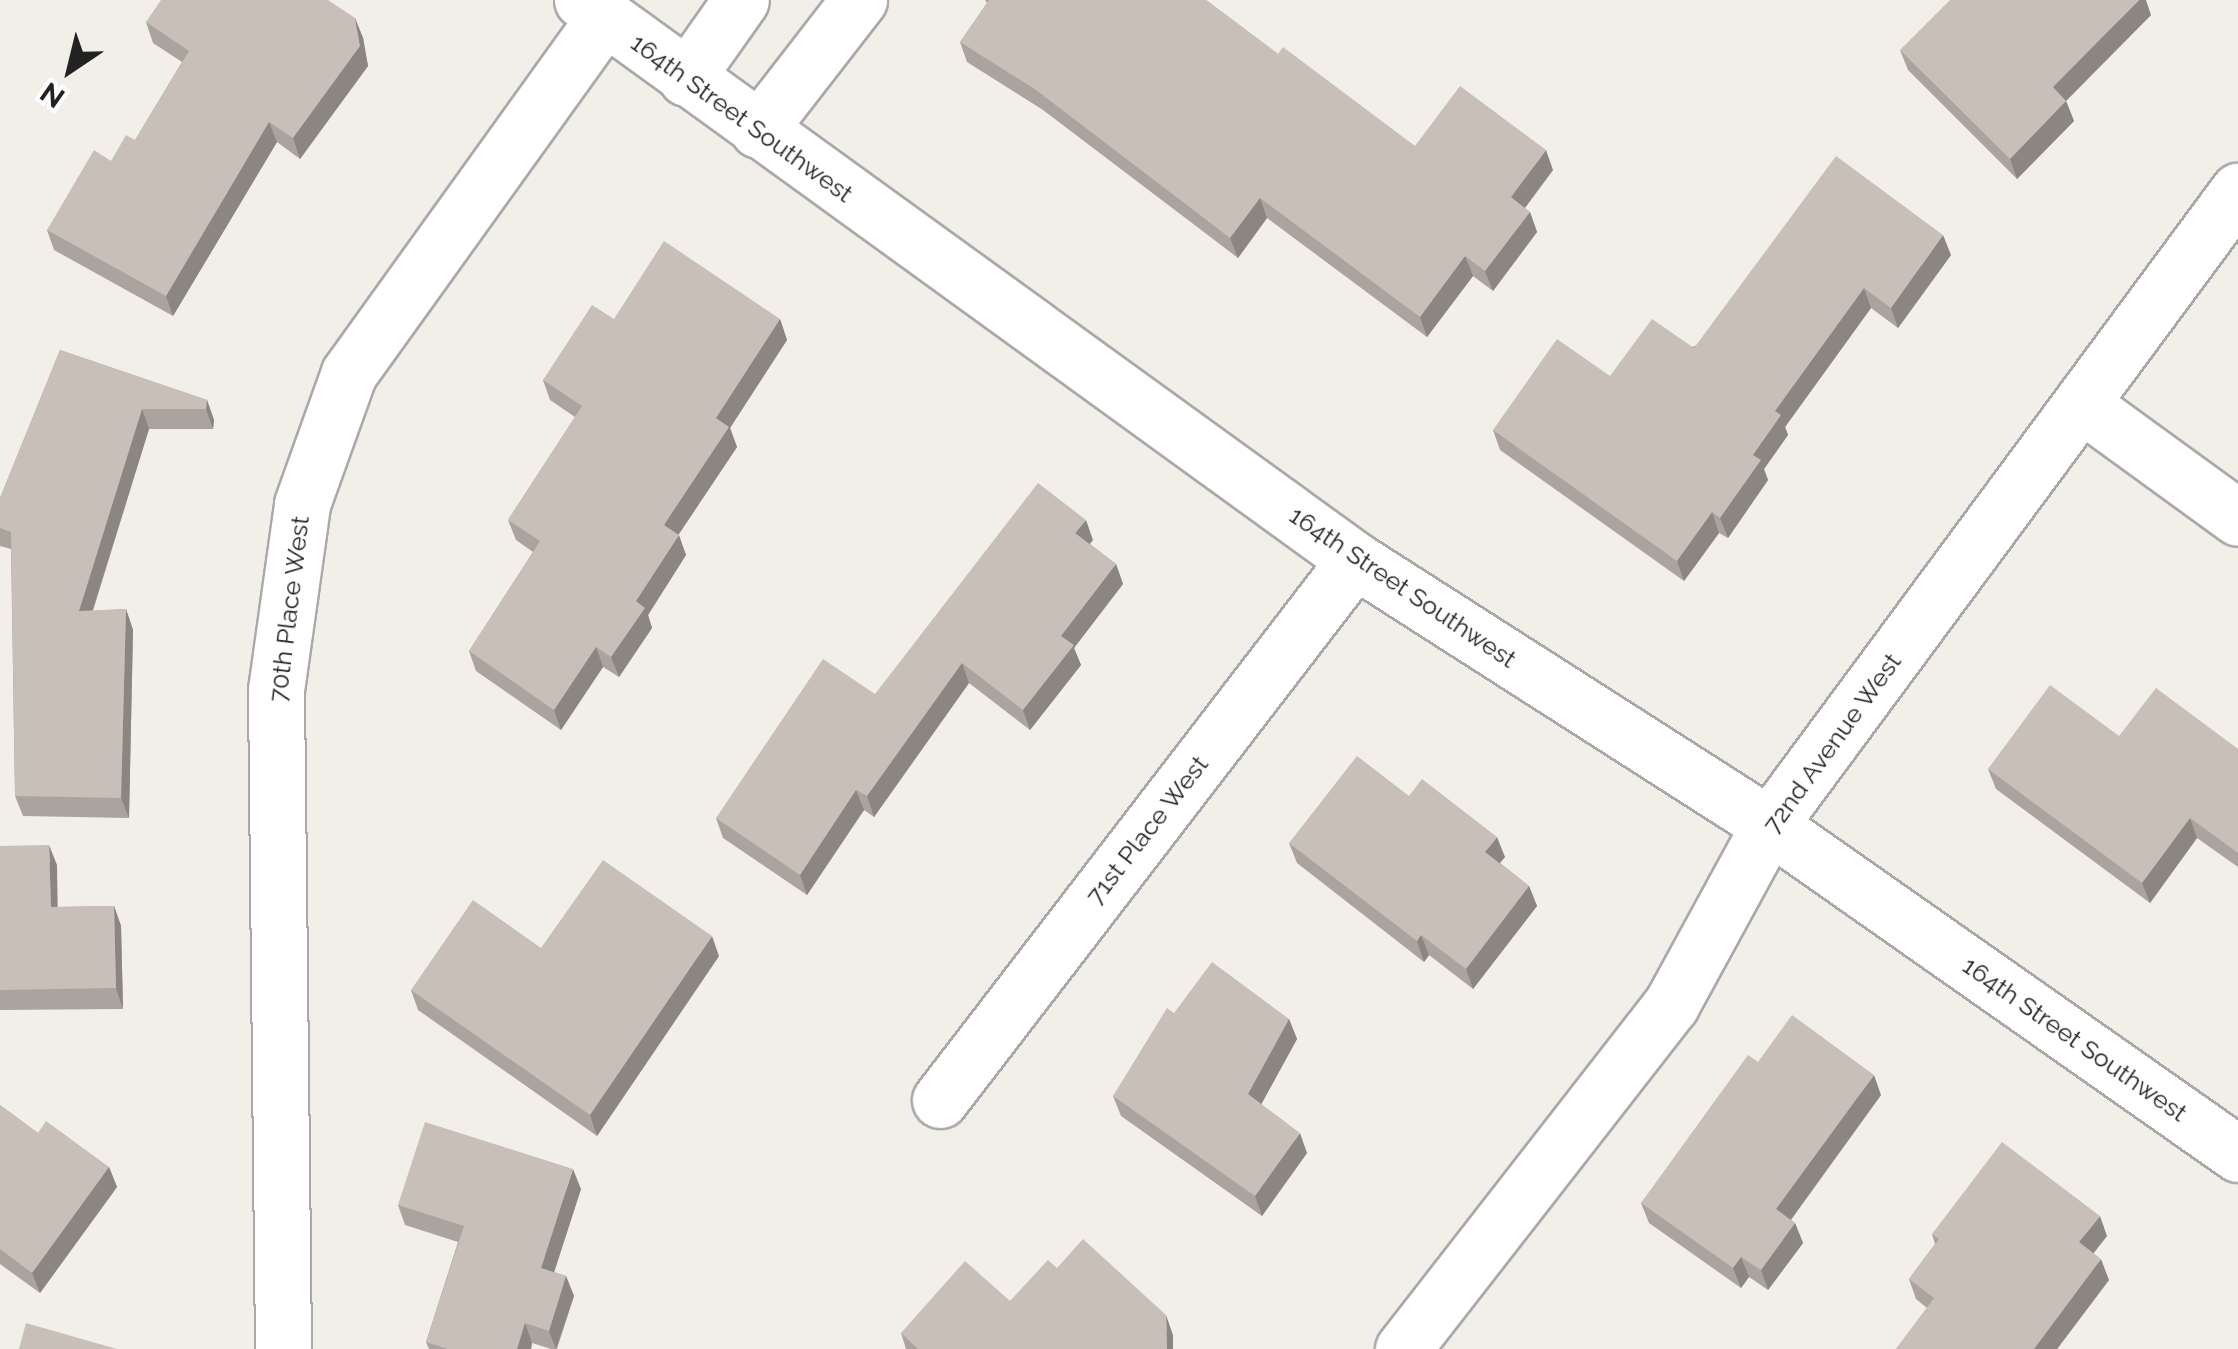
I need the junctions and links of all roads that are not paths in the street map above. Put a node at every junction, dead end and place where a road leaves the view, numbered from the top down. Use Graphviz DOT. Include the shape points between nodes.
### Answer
graph roads {
  1 [pos="741,0"];
  2 [pos="860,0"];
  3 [pos="593,9"];
  4 [pos="686,78"];
  5 [pos="758,130"];
  6 [pos="2238,191"];
  7 [pos="2084,406"];
  8 [pos="2238,518"];
  9 [pos="1355,560"];
  10 [pos="1769,825"];
  11 [pos="940,1100"];
  12 [pos="2238,1154"];
  13 [pos="283,1349"];
  14 [pos="1403,1349"];
  1 -- 4 [label="street"];
  2 -- 5 [label="street"];
  3 -- 4 [label="street, 164th Street Southwest"];
  3 -- 13 [label="street, 70th Place West" via="349,373 302,504 276,690"];
  4 -- 5 [label="street, 164th Street Southwest"];
  5 -- 9 [label="street, 164th Street Southwest"];
  6 -- 7 [label="street, 72nd Avenue West"];
  7 -- 8 [label="street"];
  7 -- 10 [label="street, 72nd Avenue West"];
  9 -- 10 [label="street, 164th Street Southwest"];
  9 -- 11 [label="street, 71st Place West"];
  10 -- 12 [label="street, 164th Street Southwest"];
  10 -- 14 [label="street, 72nd Avenue West" via="1671,1005"];
}
